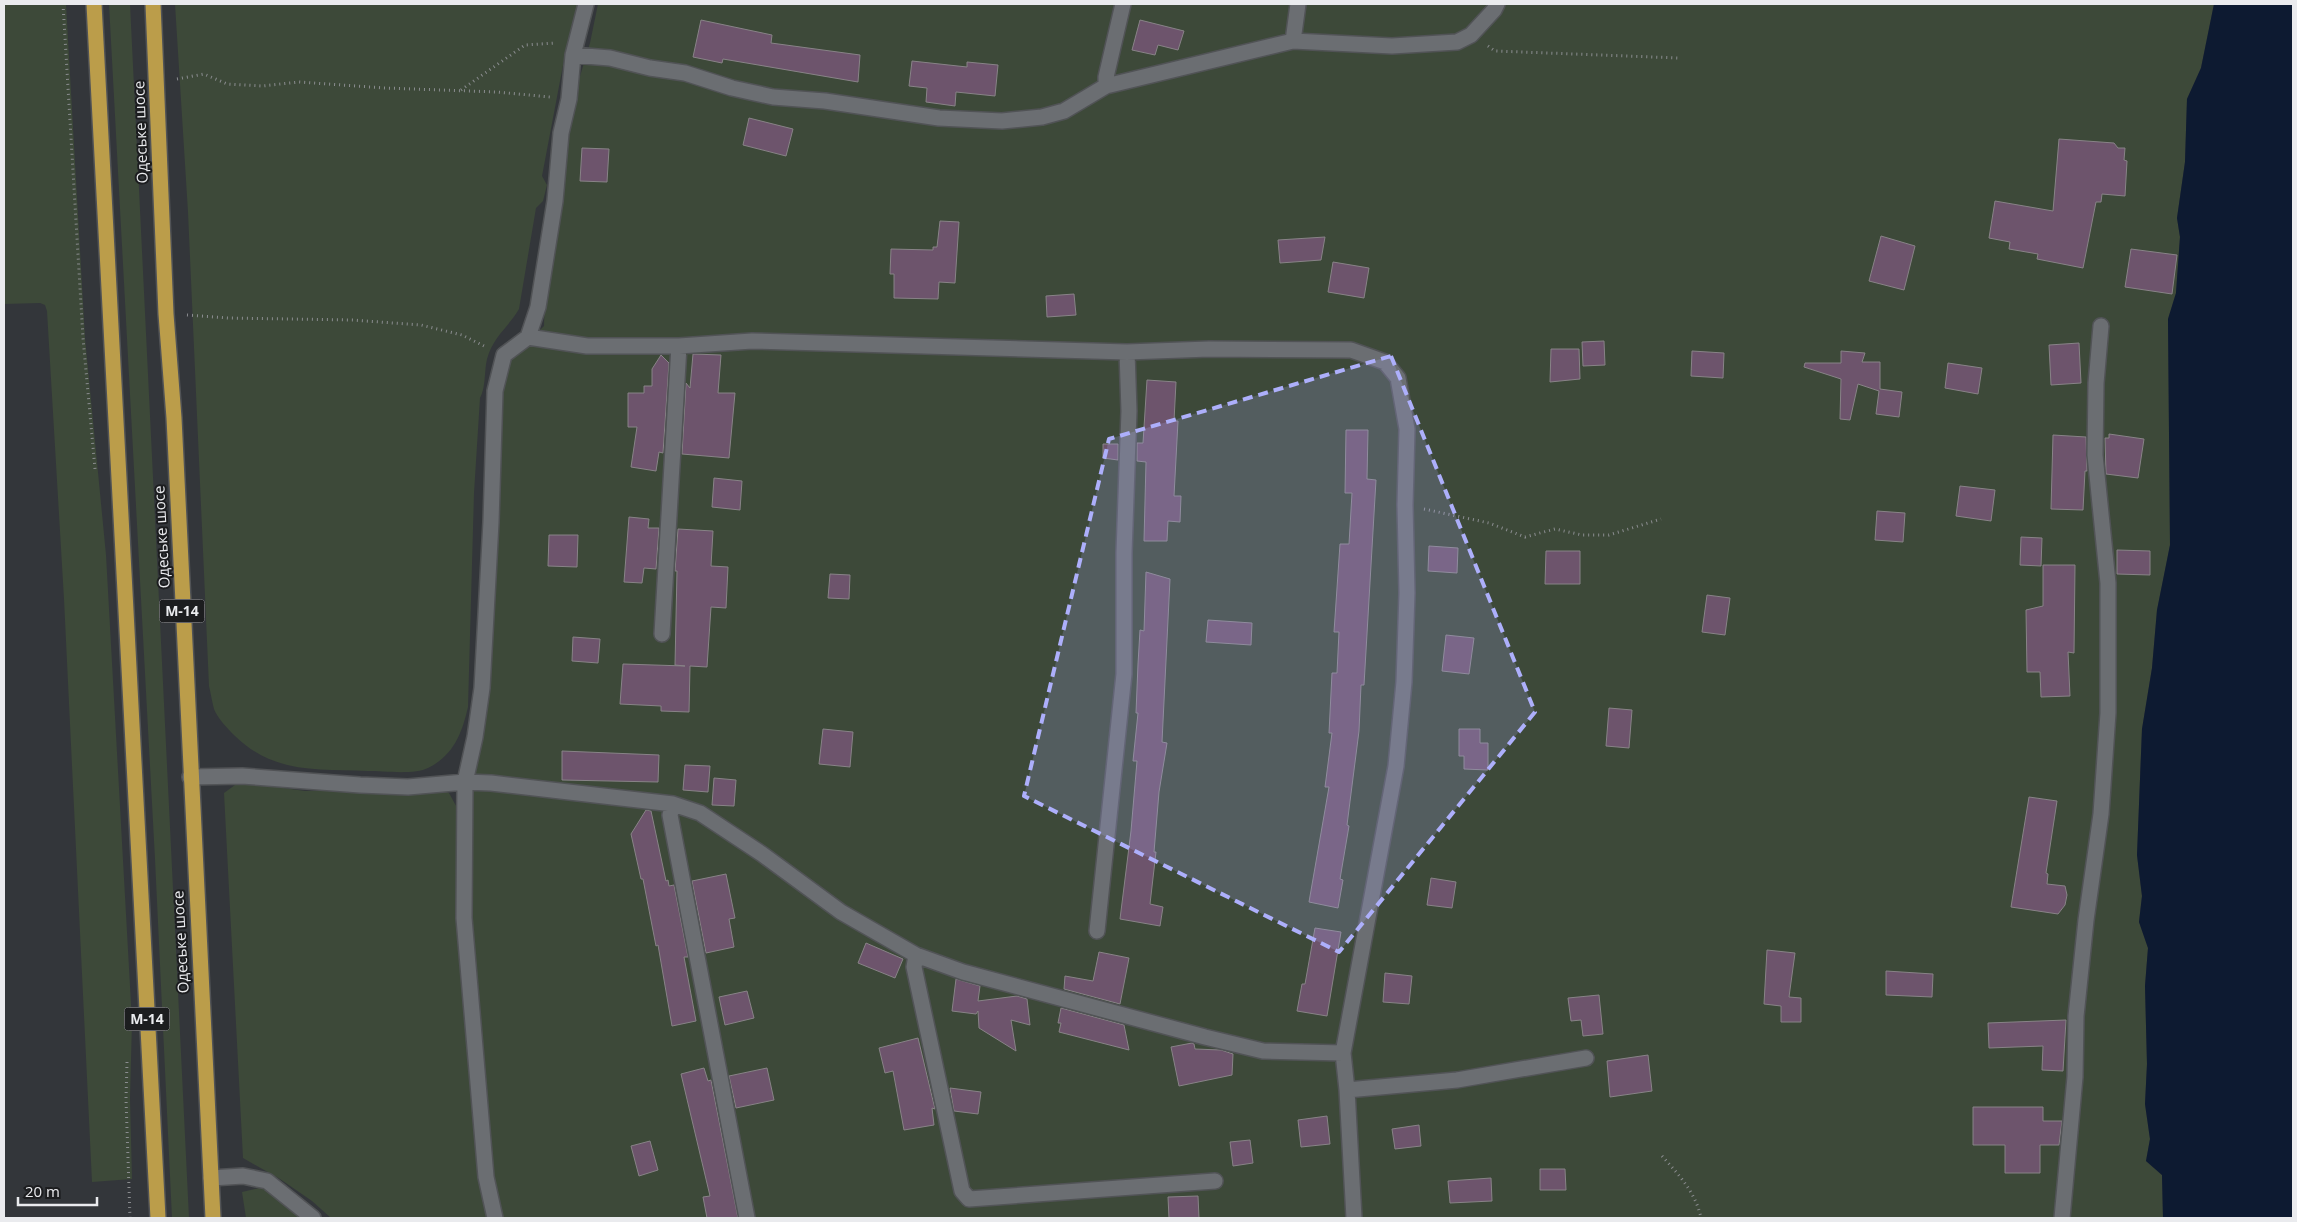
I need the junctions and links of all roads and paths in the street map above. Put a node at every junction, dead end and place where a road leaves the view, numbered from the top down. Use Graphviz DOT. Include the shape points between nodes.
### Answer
graph roads {
  1 [pos="63,4"];
  2 [pos="94,4"];
  3 [pos="153,4"];
  4 [pos="586,4"];
  5 [pos="1123,4"];
  6 [pos="1298,4"];
  7 [pos="1497,4"];
  8 [pos="1471,35"];
  9 [pos="1293,41"];
  10 [pos="574,50"];
  11 [pos="1678,58"];
  12 [pos="157,82"];
  13 [pos="1106,86"];
  14 [pos="461,90"];
  15 [pos="569,99"];
  16 [pos="166,314"];
  17 [pos="2101,326"];
  18 [pos="528,338"];
  19 [pos="679,346"];
  20 [pos="1127,352"];
  21 [pos="504,354"];
  22 [pos="96,476"];
  23 [pos="1405,505"];
  24 [pos="1661,519"];
  25 [pos="662,634"];
  26 [pos="190,776"];
  27 [pos="465,782"];
  28 [pos="674,804"];
  29 [pos="1097,931"];
  30 [pos="916,955"];
  31 [pos="1343,1053"];
  32 [pos="1586,1058"];
  33 [pos="127,1060"];
  34 [pos="1347,1090"];
  35 [pos="1662,1156"];
  36 [pos="211,1178"];
  37 [pos="1215,1181"];
  38 [pos="130,1218"];
  39 [pos="158,1218"];
  40 [pos="213,1218"];
  41 [pos="313,1218"];
  42 [pos="495,1218"];
  43 [pos="747,1218"];
  44 [pos="1354,1218"];
  45 [pos="1701,1218"];
  46 [pos="2062,1218"];
  1 -- 22 [label="path" via="83,338"];
  2 -- 39 [label="highway, М-14"];
  3 -- 12 [label="highway, Одеське шосе / М-14"];
  4 -- 10 [label="lane"];
  5 -- 13 [label="lane"];
  6 -- 9 [label="lane"];
  7 -- 8 [label="lane"];
  8 -- 9 [label="lane" via="1457,42 1392,46"];
  8 -- 11 [label="path" via="1495,51"];
  9 -- 13 [label="lane"];
  10 -- 13 [label="lane" via="685,73 773,97 825,101 939,118 1010,120 1064,111"];
  10 -- 14 [label="path" via="550,42 525,45"];
  10 -- 15 [label="lane"];
  12 -- 14 [label="path" via="204,74 227,84 262,86 300,82"];
  12 -- 16 [label="highway, Одеське шосе / М-14"];
  14 -- 15 [label="path"];
  15 -- 18 [label="lane" via="561,133 555,201 538,307"];
  16 -- 21 [label="path" via="421,325 462,335"];
  16 -- 26 [label="highway, Одеське шосе / М-14" via="174,418"];
  17 -- 46 [label="lane" via="2095,455 2108,583 2108,713 2101,814 2076,1016 2075,1077"];
  18 -- 19 [label="lane" via="587,346"];
  18 -- 21 [label="lane"];
  19 -- 20 [label="lane" via="752,340"];
  19 -- 25 [label="lane"];
  20 -- 23 [label="lane" via="1351,350 1385,362 1398,378 1404,404 1408,453"];
  20 -- 29 [label="lane" via="1129,411 1124,674"];
  21 -- 27 [label="lane" via="495,391 482,688"];
  23 -- 24 [label="path" via="1489,523 1525,536 1555,529 1582,535 1609,535"];
  23 -- 31 [label="lane" via="1404,682 1396,766"];
  26 -- 27 [label="lane" via="242,776 360,786 408,787"];
  26 -- 36 [label="highway, Одеське шосе / М-14"];
  27 -- 28 [label="lane" via="538,787"];
  27 -- 42 [label="lane" via="464,918 486,1176"];
  28 -- 30 [label="lane" via="700,813 841,912"];
  28 -- 43 [label="lane" via="670,815"];
  30 -- 31 [label="lane" via="964,972 1205,1038 1263,1051"];
  30 -- 37 [label="lane" via="914,967 962,1191 969,1198"];
  31 -- 34 [label="lane"];
  32 -- 34 [label="lane" via="1457,1080"];
  33 -- 38 [label="path"];
  34 -- 44 [label="lane"];
  35 -- 45 [label="path" via="1683,1180 1698,1205"];
  36 -- 40 [label="highway, Одеське шосе / М-14"];
  36 -- 41 [label="lane" via="243,1176 267,1181"];
}
